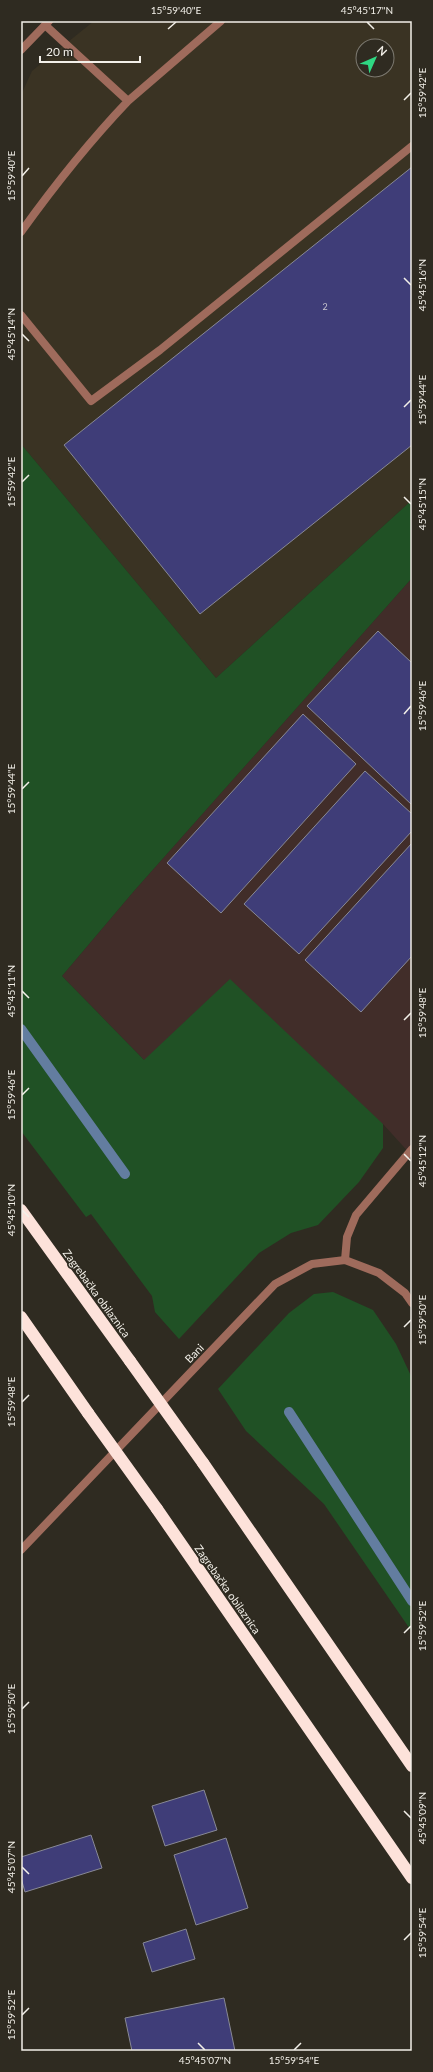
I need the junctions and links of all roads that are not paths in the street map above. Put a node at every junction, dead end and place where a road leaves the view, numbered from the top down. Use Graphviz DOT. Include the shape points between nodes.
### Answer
graph roads {
  1 [pos="221,21"];
  2 [pos="45,22"];
  3 [pos="21,50"];
  4 [pos="128,101"];
  5 [pos="412,146"];
  6 [pos="21,232"];
  7 [pos="21,315"];
  8 [pos="412,1149"];
  9 [pos="21,1210"];
  10 [pos="345,1260"];
  11 [pos="412,1303"];
  12 [pos="21,1317"];
  13 [pos="21,1550"];
  14 [pos="412,1766"];
  15 [pos="412,1878"];
  1 -- 4 [label="street"];
  2 -- 3 [label="street"];
  2 -- 4 [label="street"];
  4 -- 6 [label="street" via="99,132"];
  5 -- 7 [label="street" via="166,345 91,401"];
  8 -- 10 [label="street" via="356,1215 347,1237"];
  9 -- 14 [label="highway, Zagrebačka obilaznica, bridge" via="203,1464"];
  10 -- 11 [label="street, Bani" via="379,1273 405,1293"];
  10 -- 13 [label="street, Bani" via="312,1264 275,1284"];
  12 -- 15 [label="highway, Zagrebačka obilaznica, bridge"];
}
